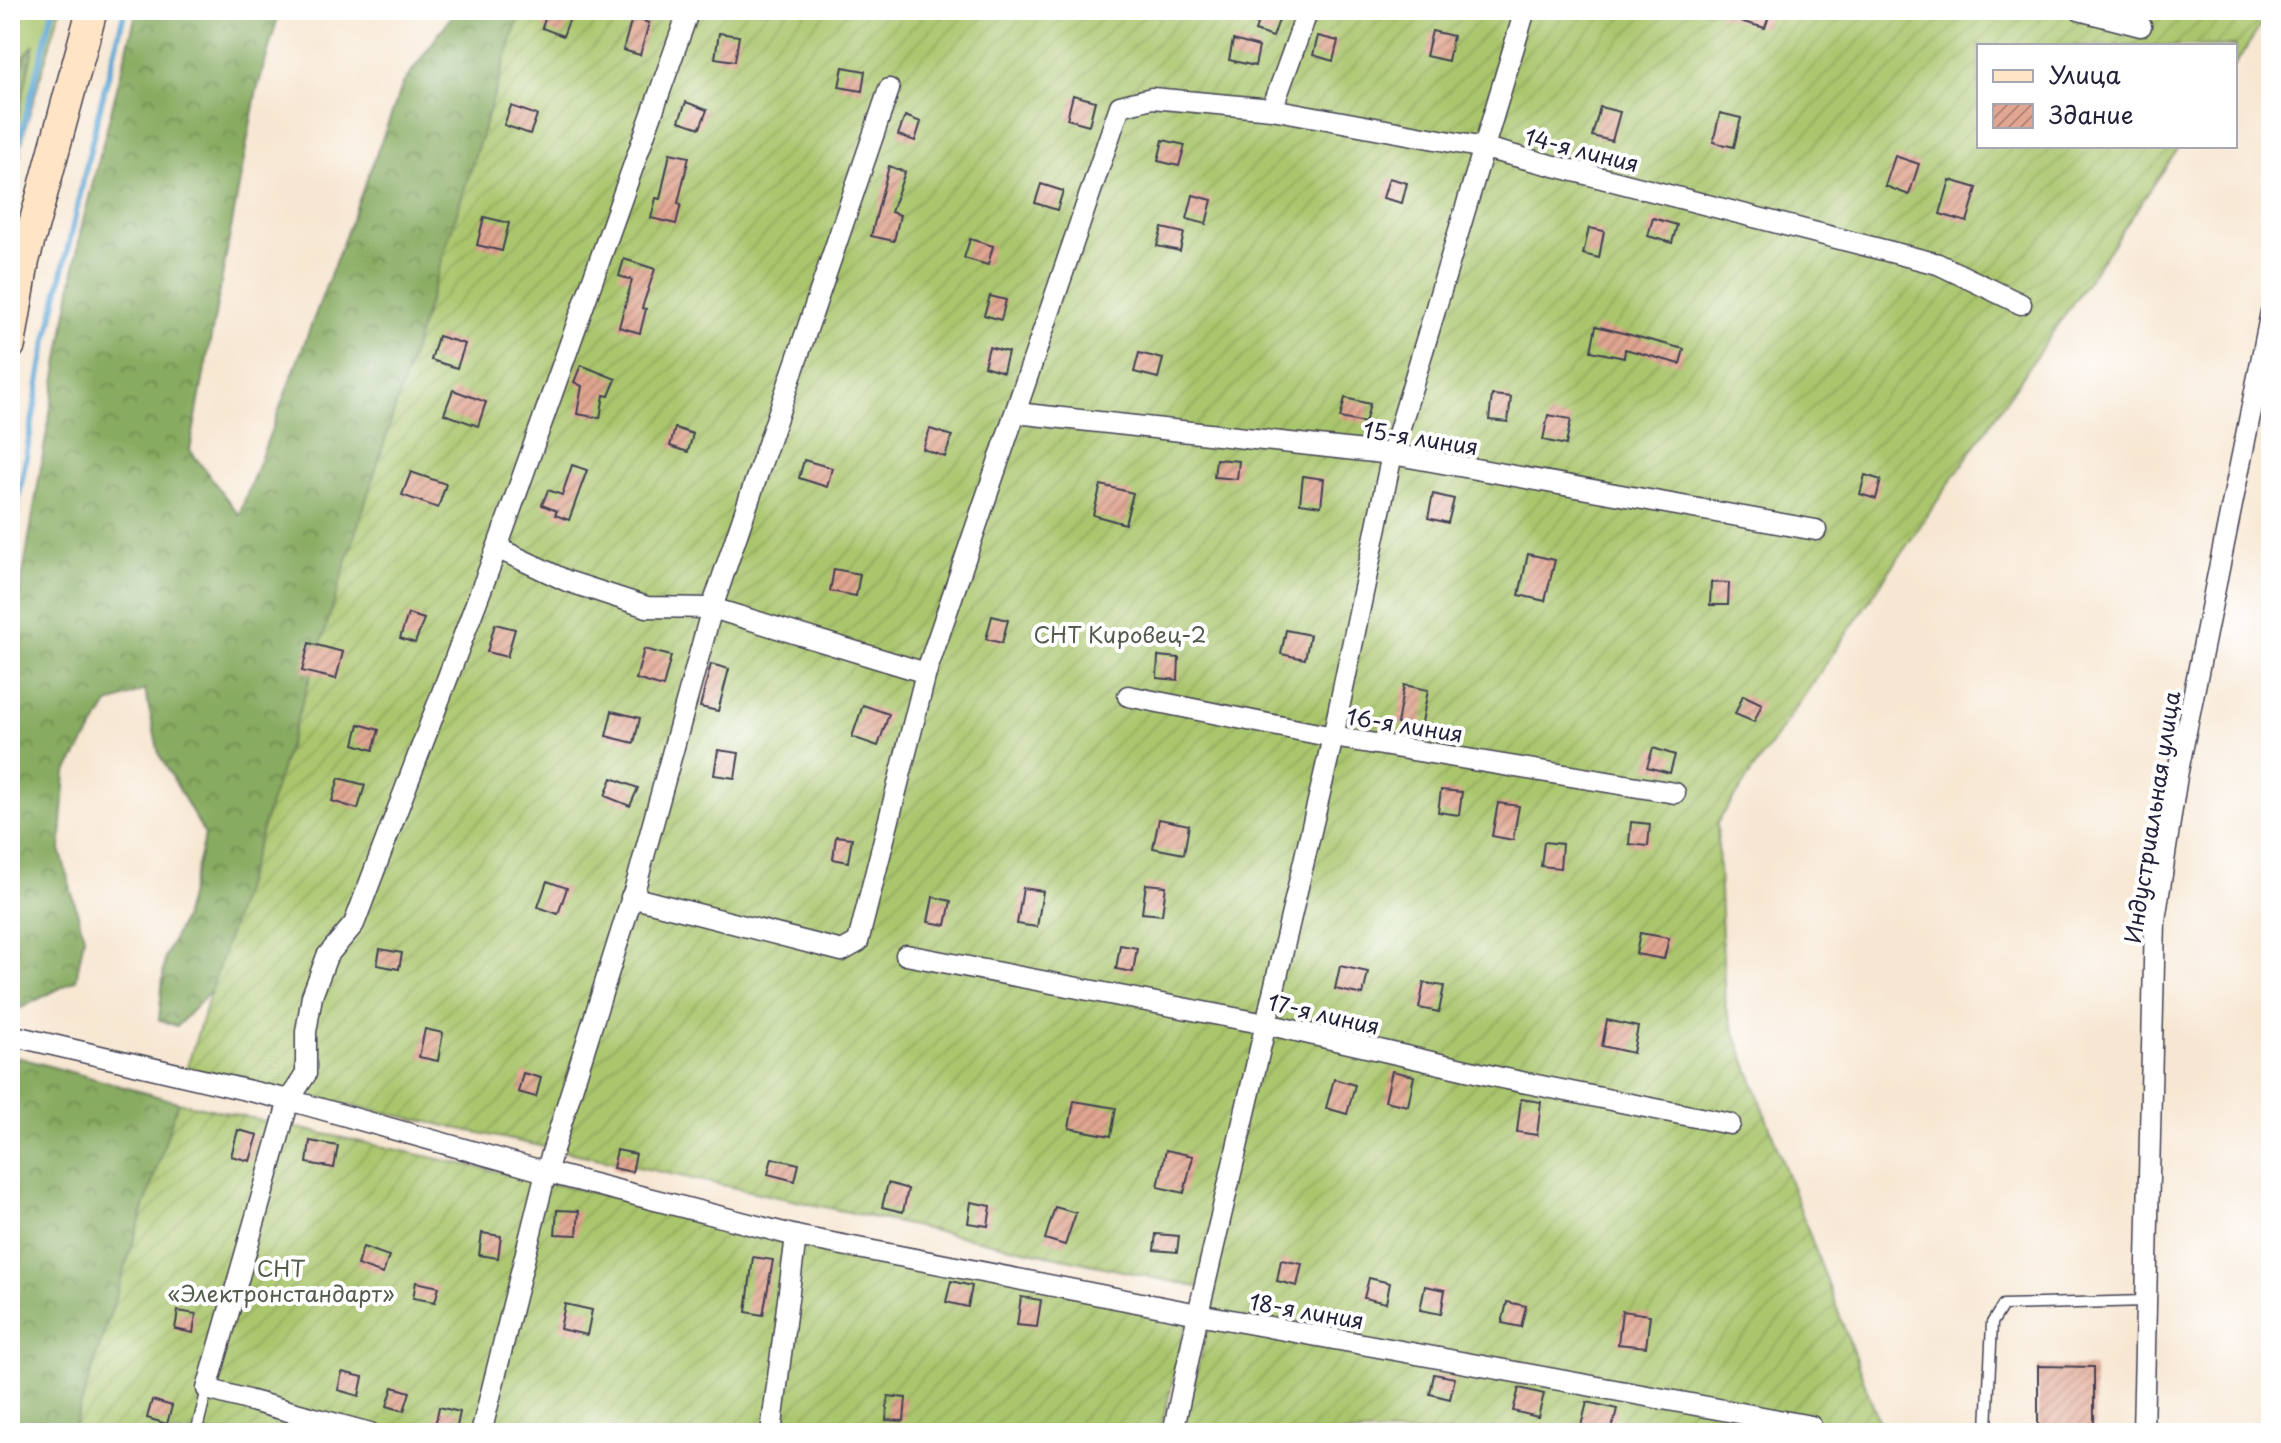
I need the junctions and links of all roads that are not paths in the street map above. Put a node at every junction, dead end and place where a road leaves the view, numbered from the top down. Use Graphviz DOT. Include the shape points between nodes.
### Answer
graph roads {
  1 [pos="92,10"];
  2 [pos="689,10"];
  3 [pos="1308,10"];
  4 [pos="1525,10"];
  5 [pos="2079,10"];
  6 [pos="2141,26"];
  7 [pos="889,89"];
  8 [pos="1272,109"];
  9 [pos="1484,148"];
  10 [pos="2021,304"];
  11 [pos="2271,312"];
  12 [pos="10,345"];
  13 [pos="1016,413"];
  14 [pos="1392,454"];
  15 [pos="1816,530"];
  16 [pos="497,548"];
  17 [pos="712,608"];
  18 [pos="926,673"];
  19 [pos="1128,696"];
  20 [pos="1333,737"];
  21 [pos="1675,793"];
  22 [pos="631,897"];
  23 [pos="906,955"];
  24 [pos="1266,1024"];
  25 [pos="10,1035"];
  26 [pos="289,1100"];
  27 [pos="1730,1124"];
  28 [pos="546,1172"];
  29 [pos="796,1236"];
  30 [pos="2146,1301"];
  31 [pos="1198,1314"];
  32 [pos="207,1389"];
  33 [pos="1811,1426"];
  34 [pos="1987,1429"];
  35 [pos="196,1433"];
  36 [pos="370,1433"];
  37 [pos="481,1433"];
  38 [pos="771,1433"];
  39 [pos="1173,1433"];
  40 [pos="2143,1433"];
  1 -- 12 [label="main road" via="24,261"];
  2 -- 16 [label="street"];
  3 -- 8 [label="street"];
  4 -- 9 [label="street"];
  5 -- 6 [label="street"];
  7 -- 17 [label="street"];
  8 -- 9 [label="street, 14-я линия"];
  8 -- 13 [label="street, 14-я линия" via="1152,98 1120,106"];
  9 -- 10 [label="street, 14-я линия" via="1938,264"];
  9 -- 14 [label="street"];
  11 -- 30 [label="street, Индустриальная улица" via="2177,776 2155,920"];
  13 -- 14 [label="street, 15-я линия"];
  13 -- 18 [label="street"];
  14 -- 15 [label="street, 15-я линия"];
  14 -- 20 [label="street"];
  16 -- 17 [label="street" via="567,581 647,607"];
  16 -- 26 [label="street" via="354,924 327,956 312,996 306,1074"];
  17 -- 18 [label="street"];
  17 -- 22 [label="street"];
  18 -- 22 [label="street" via="858,942 842,951"];
  19 -- 20 [label="street, 16-я линия"];
  20 -- 21 [label="street, 16-я линия"];
  20 -- 24 [label="street"];
  22 -- 28 [label="street"];
  23 -- 24 [label="street, 17-я линия"];
  24 -- 27 [label="street, 17-я линия"];
  24 -- 31 [label="street"];
  25 -- 26 [label="street, 18-я линия"];
  26 -- 28 [label="street, 18-я линия"];
  26 -- 32 [label="street"];
  28 -- 29 [label="street, 18-я линия"];
  28 -- 37 [label="street"];
  29 -- 31 [label="street, 18-я линия"];
  29 -- 38 [label="street"];
  30 -- 34 [label="lane" via="2003,1305 1992,1323"];
  30 -- 40 [label="street, Индустриальная улица"];
  31 -- 33 [label="street, 18-я линия"];
  31 -- 39 [label="street"];
  32 -- 35 [label="lane"];
  32 -- 36 [label="street"];
}
